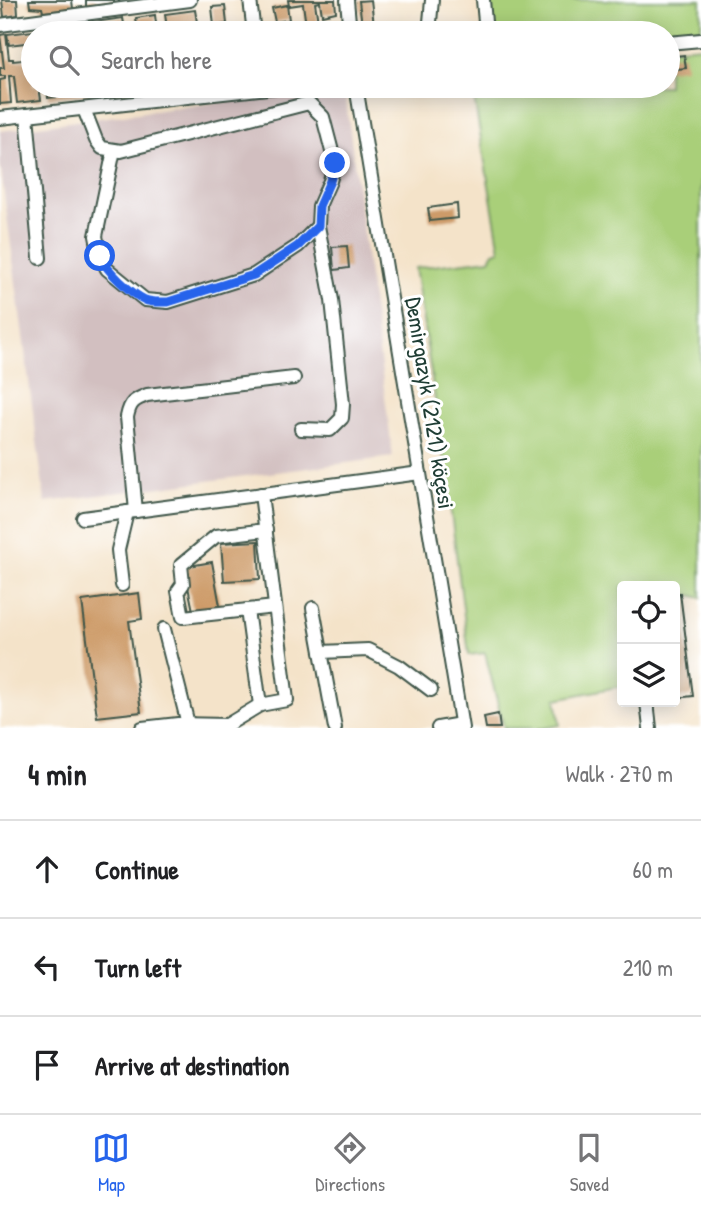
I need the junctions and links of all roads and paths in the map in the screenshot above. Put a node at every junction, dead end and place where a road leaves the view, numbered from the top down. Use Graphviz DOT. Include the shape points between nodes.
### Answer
graph roads {
  1 [pos="190,0"];
  2 [pos="250,0"];
  3 [pos="347,0"];
  4 [pos="432,0"];
  5 [pos="483,0"];
  6 [pos="21,21"];
  7 [pos="24,21"];
  8 [pos="253,21"];
  9 [pos="349,21"];
  10 [pos="430,21"];
  11 [pos="485,21"];
  12 [pos="0,24"];
  13 [pos="701,40"];
  14 [pos="680,42"];
  15 [pos="176,98"];
  16 [pos="358,98"];
  17 [pos="84,109"];
  18 [pos="27,115"];
  19 [pos="0,118"];
  20 [pos="114,150"];
  21 [pos="318,226"];
  22 [pos="40,258"];
  23 [pos="294,378"];
  24 [pos="301,429"];
  25 [pos="420,473"];
  26 [pos="261,494"];
  27 [pos="131,511"];
  28 [pos="83,518"];
  29 [pos="265,530"];
  30 [pos="122,585"];
  31 [pos="275,607"];
  32 [pos="313,608"];
  33 [pos="247,610"];
  34 [pos="164,629"];
  35 [pos="321,652"];
  36 [pos="431,690"];
  37 [pos="260,705"];
  38 [pos="648,707"];
  39 [pos="188,724"];
  40 [pos="205,726"];
  41 [pos="462,726"];
  42 [pos="142,728"];
  43 [pos="335,728"];
  44 [pos="439,728"];
  45 [pos="650,728"];
  1 -- 7 [label="street"];
  2 -- 8 [label="street"];
  3 -- 9 [label="street"];
  4 -- 10 [label="street"];
  5 -- 11 [label="street"];
  6 -- 12 [label="street"];
  13 -- 14 [label="street"];
  15 -- 17 [label="street"];
  16 -- 25 [label="street, Demirgazyk (2121) köçesi"];
  17 -- 18 [label="street"];
  17 -- 20 [label="street" via="96,140 102,148"];
  18 -- 19 [label="street"];
  18 -- 22 [label="street"];
  20 -- 21 [label="street" via="309,103 323,117 335,163 319,206"];
  20 -- 21 [label="street" via="96,236 100,256 107,269 145,300 168,302 254,275 298,246"];
  21 -- 24 [label="street" via="332,300 342,418 330,430"];
  23 -- 27 [label="street" via="134,400 127,417"];
  25 -- 26 [label="street"];
  25 -- 41 [label="street, Demirgazyk (2121) köçesi"];
  26 -- 27 [label="street"];
  26 -- 29 [label="street"];
  27 -- 28 [label="street"];
  27 -- 30 [label="street" via="118,550"];
  29 -- 31 [label="street"];
  29 -- 33 [label="street" via="216,536 181,565 183,584 178,591 183,617"];
  31 -- 33 [label="street"];
  31 -- 37 [label="street" via="287,700"];
  32 -- 35 [label="street"];
  33 -- 37 [label="street"];
  34 -- 39 [label="street"];
  35 -- 36 [label="street" via="368,650"];
  35 -- 43 [label="street"];
  37 -- 40 [label="street" via="233,723"];
  38 -- 45 [label="street"];
  39 -- 40 [label="street"];
  39 -- 42 [label="street"];
  41 -- 44 [label="street"];
}
